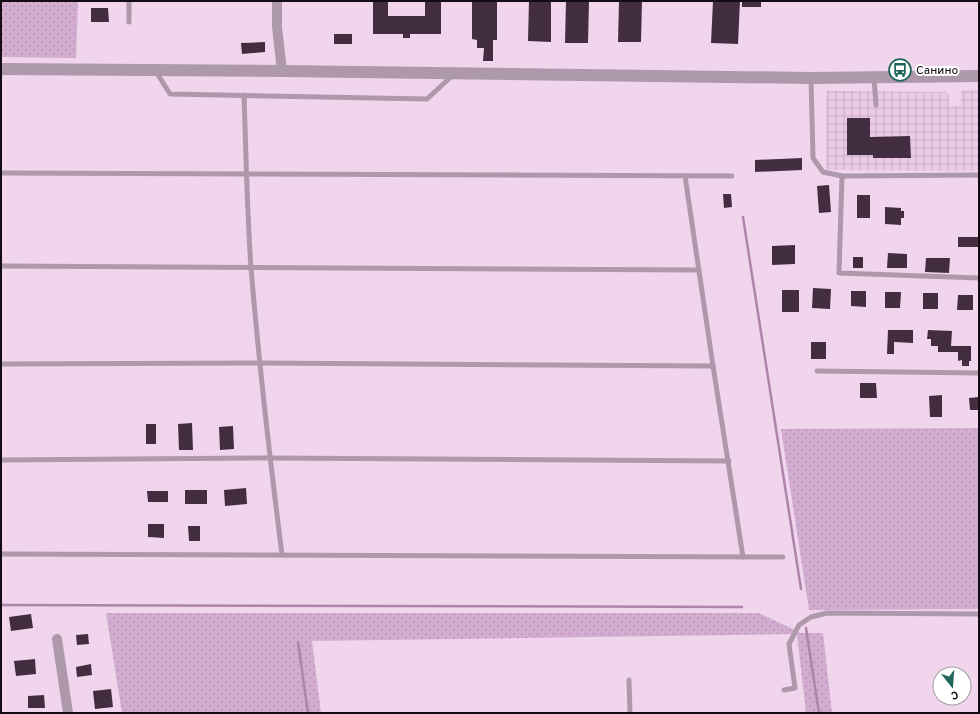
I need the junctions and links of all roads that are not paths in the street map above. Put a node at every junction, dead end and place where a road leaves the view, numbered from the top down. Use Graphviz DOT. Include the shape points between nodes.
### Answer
graph roads {
  1 [pos="129,1"];
  2 [pos="277,1"];
  3 [pos="128,22"];
  4 [pos="1,69"];
  5 [pos="155,70"];
  6 [pos="282,71"];
  7 [pos="455,73"];
  8 [pos="979,76"];
  9 [pos="874,77"];
  10 [pos="811,78"];
  11 [pos="244,95"];
  12 [pos="876,105"];
  13 [pos="1,173"];
  14 [pos="246,174"];
  15 [pos="979,175"];
  16 [pos="685,176"];
  17 [pos="732,176"];
  18 [pos="842,176"];
  19 [pos="1,266"];
  20 [pos="252,268"];
  21 [pos="699,270"];
  22 [pos="979,278"];
  23 [pos="260,363"];
  24 [pos="1,364"];
  25 [pos="713,366"];
  26 [pos="817,370"];
  27 [pos="979,373"];
  28 [pos="270,458"];
  29 [pos="1,460"];
  30 [pos="729,461"];
  31 [pos="1,554"];
  32 [pos="282,555"];
  33 [pos="743,557"];
  34 [pos="783,558"];
  35 [pos="979,614"];
  36 [pos="58,639"];
  37 [pos="630,680"];
  38 [pos="784,690"];
  39 [pos="68,713"];
  40 [pos="630,713"];
  1 -- 3 [label="lane"];
  2 -- 6 [label="street"];
  4 -- 5 [label="street"];
  5 -- 6 [label="street"];
  5 -- 11 [label="lane" via="170,94"];
  6 -- 7 [label="street"];
  7 -- 10 [label="street"];
  7 -- 11 [label="lane" via="427,99"];
  8 -- 9 [label="street"];
  9 -- 10 [label="street"];
  9 -- 12 [label="lane"];
  10 -- 18 [label="lane" via="813,158 823,172"];
  11 -- 14 [label="lane"];
  13 -- 14 [label="lane"];
  14 -- 16 [label="lane"];
  14 -- 20 [label="lane"];
  15 -- 18 [label="lane"];
  16 -- 17 [label="lane"];
  16 -- 21 [label="lane"];
  18 -- 22 [label="lane" via="839,273"];
  19 -- 20 [label="lane"];
  20 -- 21 [label="lane"];
  20 -- 23 [label="lane"];
  21 -- 25 [label="lane"];
  23 -- 24 [label="lane"];
  23 -- 25 [label="lane"];
  23 -- 28 [label="lane"];
  25 -- 30 [label="lane"];
  26 -- 27 [label="lane"];
  28 -- 29 [label="lane"];
  28 -- 30 [label="lane"];
  28 -- 32 [label="lane"];
  30 -- 33 [label="lane"];
  31 -- 32 [label="lane"];
  32 -- 33 [label="lane"];
  33 -- 34 [label="lane"];
  35 -- 38 [label="lane" via="827,613 811,618 799,625 790,644 795,688"];
  36 -- 39 [label="street"];
  37 -- 40 [label="lane"];
}
